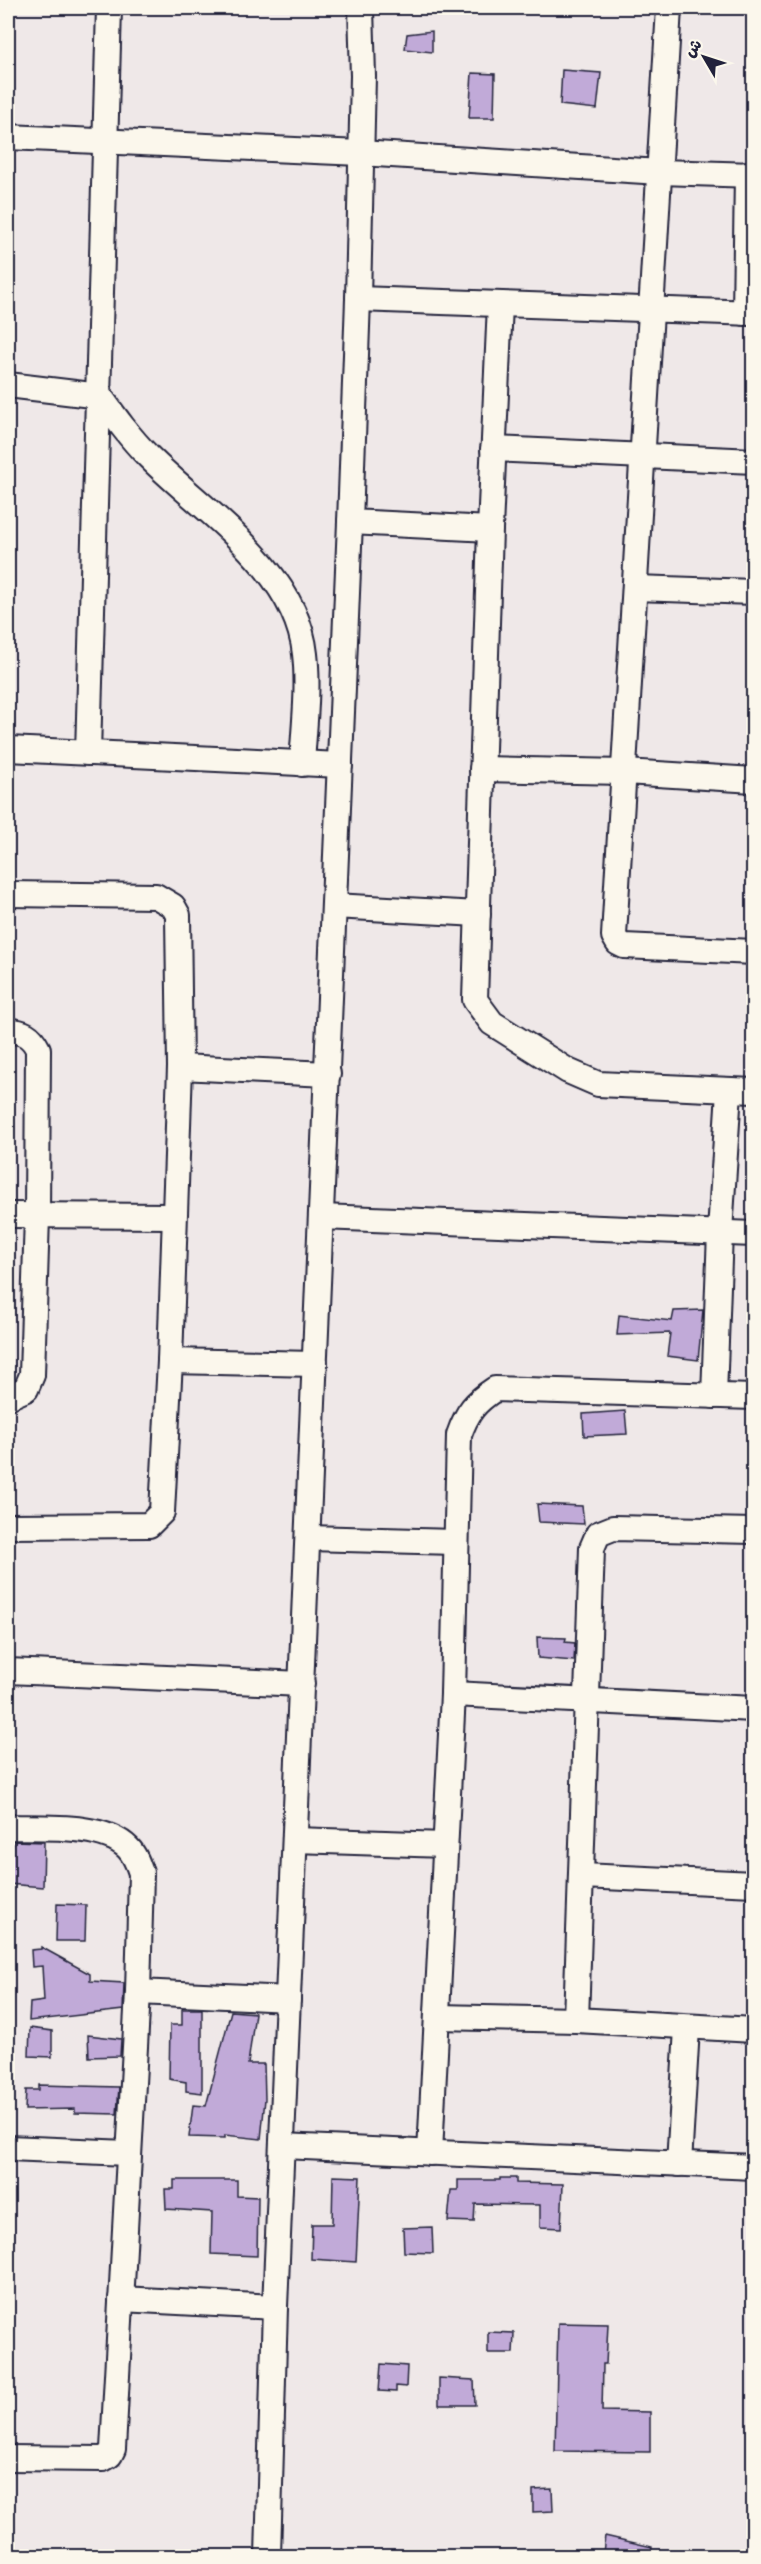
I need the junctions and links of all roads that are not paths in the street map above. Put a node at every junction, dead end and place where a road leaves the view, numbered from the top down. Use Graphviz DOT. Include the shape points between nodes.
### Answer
graph roads {
  1 [pos="109,8"];
  2 [pos="361,8"];
  3 [pos="669,8"];
  4 [pos="8,137"];
  5 [pos="105,141"];
  6 [pos="360,153"];
  7 [pos="660,172"];
  8 [pos="750,175"];
  9 [pos="358,299"];
  10 [pos="500,304"];
  11 [pos="651,309"];
  12 [pos="749,313"];
  13 [pos="8,385"];
  14 [pos="100,396"];
  15 [pos="493,449"];
  16 [pos="645,456"];
  17 [pos="753,461"];
  18 [pos="350,522"];
  19 [pos="490,529"];
  20 [pos="635,588"];
  21 [pos="753,592"];
  22 [pos="8,749"];
  23 [pos="88,753"];
  24 [pos="302,764"];
  25 [pos="340,765"];
  26 [pos="482,769"];
  27 [pos="625,772"];
  28 [pos="753,780"];
  29 [pos="8,894"];
  30 [pos="334,906"];
  31 [pos="478,914"];
  32 [pos="753,952"];
  33 [pos="8,1030"];
  34 [pos="180,1067"];
  35 [pos="328,1074"];
  36 [pos="729,1091"];
  37 [pos="753,1091"];
  38 [pos="8,1215"];
  39 [pos="37,1216"];
  40 [pos="173,1216"];
  41 [pos="321,1217"];
  42 [pos="720,1232"];
  43 [pos="753,1234"];
  44 [pos="170,1361"];
  45 [pos="315,1364"];
  46 [pos="714,1396"];
  47 [pos="8,1397"];
  48 [pos="753,1397"];
  49 [pos="8,1526"];
  50 [pos="753,1531"];
  51 [pos="308,1538"];
  52 [pos="455,1542"];
  53 [pos="8,1671"];
  54 [pos="302,1684"];
  55 [pos="453,1694"];
  56 [pos="586,1702"];
  57 [pos="753,1709"];
  58 [pos="8,1827"];
  59 [pos="295,1840"];
  60 [pos="445,1845"];
  61 [pos="582,1876"];
  62 [pos="753,1884"];
  63 [pos="138,1992"];
  64 [pos="288,1999"];
  65 [pos="438,2017"];
  66 [pos="576,2020"];
  67 [pos="687,2028"];
  68 [pos="753,2030"];
  69 [pos="282,2146"];
  70 [pos="8,2148"];
  71 [pos="430,2152"];
  72 [pos="128,2153"];
  73 [pos="679,2164"];
  74 [pos="753,2167"];
  75 [pos="122,2299"];
  76 [pos="275,2307"];
  77 [pos="8,2458"];
  78 [pos="268,2556"];
  1 -- 5 [label="street"];
  2 -- 6 [label="street"];
  3 -- 7 [label="street"];
  4 -- 5 [label="street"];
  5 -- 6 [label="street"];
  5 -- 14 [label="street"];
  6 -- 7 [label="street"];
  6 -- 9 [label="street"];
  7 -- 8 [label="street"];
  7 -- 11 [label="street"];
  8 -- 12 [label="street"];
  9 -- 10 [label="street"];
  9 -- 18 [label="street"];
  10 -- 11 [label="street"];
  10 -- 15 [label="street"];
  11 -- 12 [label="street"];
  11 -- 16 [label="street"];
  13 -- 14 [label="street"];
  14 -- 23 [label="street"];
  14 -- 24 [label="street" via="148,456 270,573 292,608 305,652"];
  15 -- 16 [label="street"];
  15 -- 19 [label="street"];
  16 -- 17 [label="street"];
  16 -- 20 [label="street"];
  18 -- 19 [label="street"];
  18 -- 25 [label="street"];
  19 -- 26 [label="street"];
  20 -- 21 [label="street"];
  20 -- 27 [label="street"];
  22 -- 23 [label="street"];
  23 -- 24 [label="street"];
  24 -- 25 [label="street"];
  25 -- 30 [label="street"];
  26 -- 27 [label="street"];
  26 -- 31 [label="street"];
  27 -- 28 [label="street"];
  27 -- 32 [label="street" via="614,936 618,943"];
  29 -- 34 [label="street" via="156,896 173,906 178,915"];
  30 -- 31 [label="street"];
  30 -- 35 [label="street"];
  31 -- 36 [label="street" via="475,1000 492,1023 568,1071 597,1084"];
  33 -- 39 [label="street" via="33,1038 38,1049"];
  34 -- 35 [label="street"];
  34 -- 40 [label="street"];
  35 -- 41 [label="street"];
  36 -- 37 [label="street"];
  36 -- 42 [label="street"];
  38 -- 39 [label="street"];
  39 -- 40 [label="street"];
  39 -- 47 [label="street" via="32,1376 26,1389"];
  40 -- 44 [label="street"];
  41 -- 42 [label="street"];
  41 -- 45 [label="street"];
  42 -- 43 [label="street"];
  42 -- 46 [label="street"];
  44 -- 45 [label="street"];
  44 -- 49 [label="street" via="162,1512 157,1519 149,1525"];
  45 -- 51 [label="street"];
  46 -- 48 [label="street"];
  46 -- 52 [label="street" via="495,1389 466,1416 459,1435"];
  50 -- 56 [label="street" via="613,1528 598,1534 592,1548"];
  51 -- 52 [label="street"];
  51 -- 54 [label="street"];
  52 -- 55 [label="street"];
  53 -- 54 [label="street"];
  54 -- 59 [label="street"];
  55 -- 56 [label="street"];
  55 -- 60 [label="street"];
  56 -- 57 [label="street"];
  56 -- 61 [label="street"];
  58 -- 63 [label="street" via="92,1831 127,1847 141,1873"];
  59 -- 60 [label="street"];
  59 -- 64 [label="street"];
  60 -- 65 [label="street"];
  61 -- 62 [label="street"];
  61 -- 66 [label="street"];
  63 -- 64 [label="street"];
  63 -- 72 [label="street"];
  64 -- 69 [label="street"];
  65 -- 66 [label="street"];
  65 -- 71 [label="street"];
  66 -- 67 [label="street"];
  67 -- 68 [label="street"];
  67 -- 73 [label="street"];
  69 -- 71 [label="street"];
  69 -- 76 [label="street"];
  70 -- 72 [label="street"];
  71 -- 73 [label="street"];
  72 -- 75 [label="street"];
  73 -- 74 [label="street"];
  75 -- 76 [label="street"];
  75 -- 77 [label="street" via="110,2455 103,2459"];
  76 -- 78 [label="street"];
}
